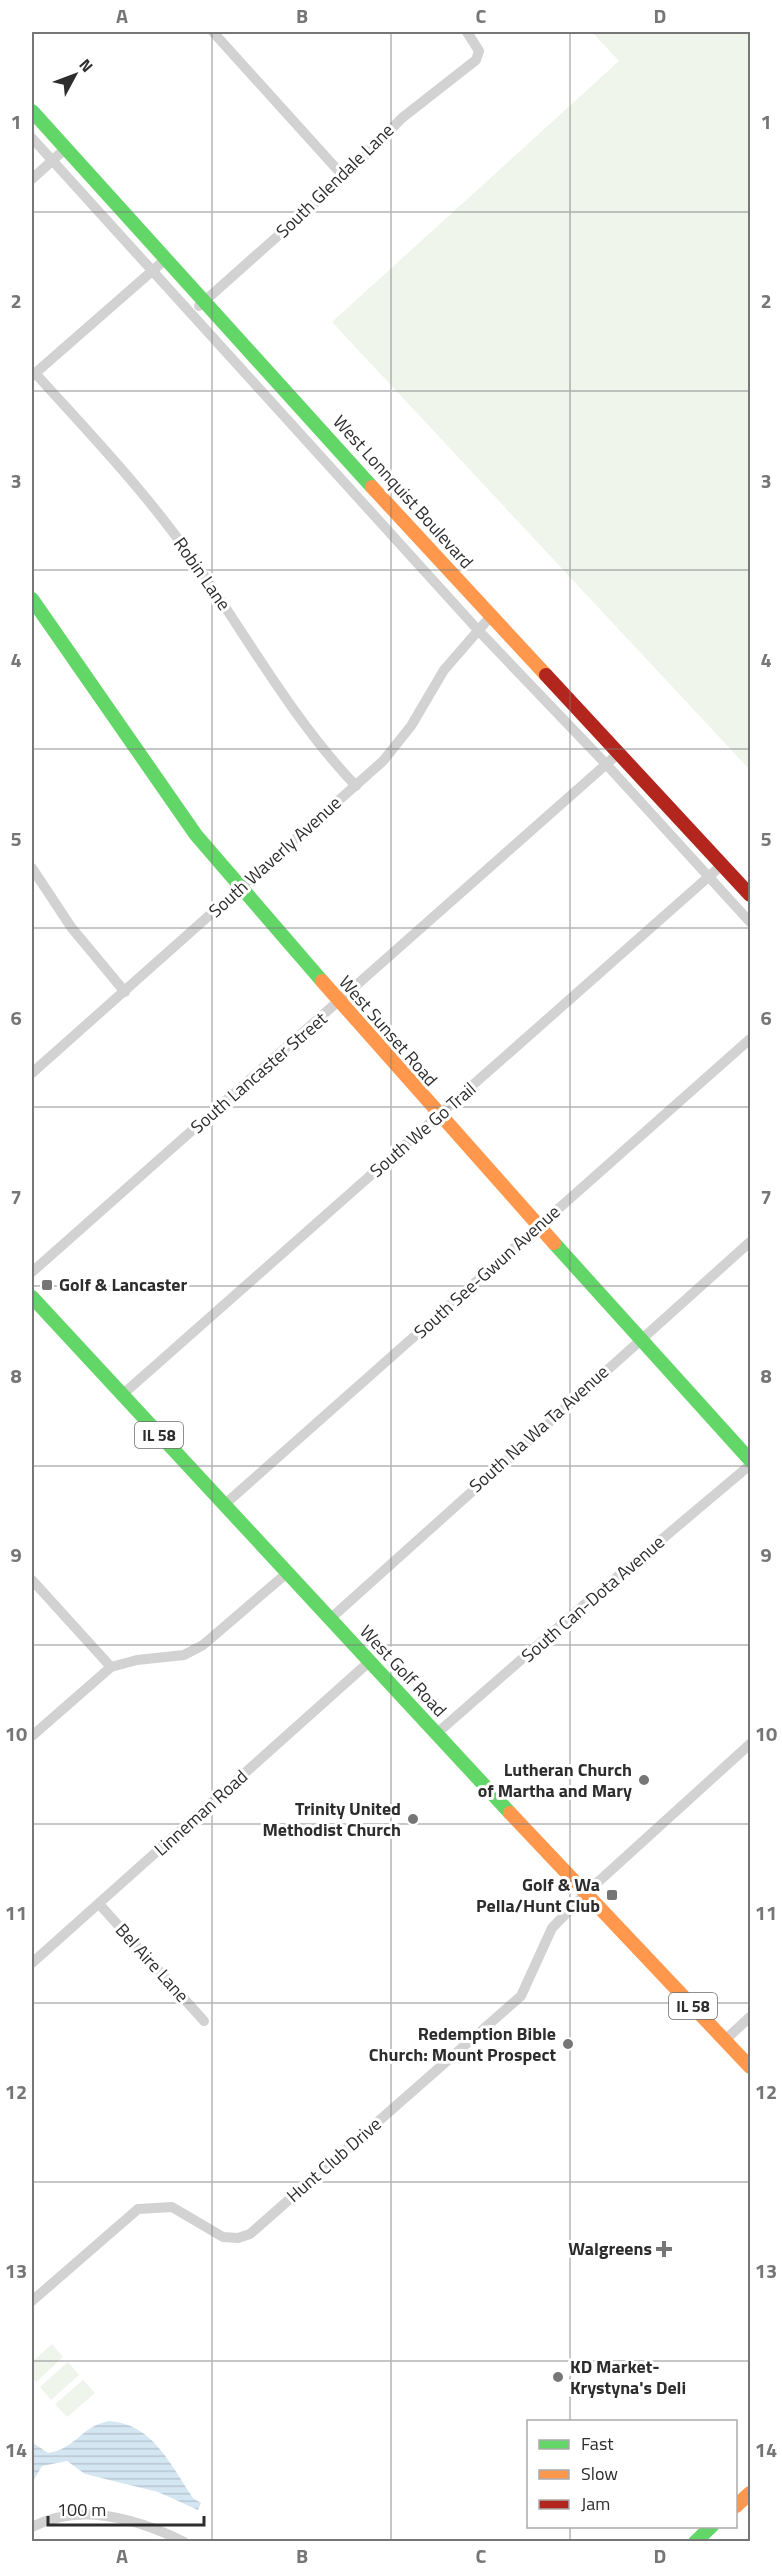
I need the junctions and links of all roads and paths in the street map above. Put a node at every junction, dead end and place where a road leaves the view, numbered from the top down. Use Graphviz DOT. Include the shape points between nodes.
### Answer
graph roads {
  1 [pos="213,32"];
  2 [pos="467,32"];
  3 [pos="32,111"];
  4 [pos="32,138"];
  5 [pos="66,148"];
  6 [pos="52,161"];
  7 [pos="344,177"];
  8 [pos="32,179"];
  9 [pos="167,258"];
  10 [pos="154,270"];
  11 [pos="205,300"];
  12 [pos="192,312"];
  13 [pos="33,375"];
  14 [pos="32,599"];
  15 [pos="490,617"];
  16 [pos="478,630"];
  17 [pos="620,752"];
  18 [pos="606,764"];
  19 [pos="356,786"];
  20 [pos="723,864"];
  21 [pos="32,868"];
  22 [pos="709,876"];
  23 [pos="240,888"];
  24 [pos="750,895"];
  25 [pos="750,922"];
  26 [pos="125,992"];
  27 [pos="339,1003"];
  28 [pos="750,1039"];
  29 [pos="32,1073"];
  30 [pos="439,1116"];
  31 [pos="538,1226"];
  32 [pos="750,1242"];
  33 [pos="32,1272"];
  34 [pos="32,1297"];
  35 [pos="641,1338"];
  36 [pos="122,1395"];
  37 [pos="750,1460"];
  38 [pos="750,1465"];
  39 [pos="224,1505"];
  40 [pos="287,1572"];
  41 [pos="32,1580"];
  42 [pos="330,1619"];
  43 [pos="369,1662"];
  44 [pos="111,1667"];
  45 [pos="436,1734"];
  46 [pos="32,1736"];
  47 [pos="750,1744"];
  48 [pos="587,1892"];
  49 [pos="100,1905"];
  50 [pos="32,1963"];
  51 [pos="750,2017"];
  52 [pos="204,2021"];
  53 [pos="725,2040"];
  54 [pos="750,2067"];
  55 [pos="32,2301"];
  56 [pos="750,2493"];
  57 [pos="737,2504"];
  58 [pos="32,2527"];
  59 [pos="710,2528"];
  60 [pos="184,2541"];
  61 [pos="695,2541"];
  1 -- 7 [label="street"];
  2 -- 7 [label="street, South Glendale Lane" via="479,51 476,60 420,101"];
  3 -- 5 [label="street, West Lonnquist Boulevard"];
  4 -- 6 [label="street, West Lonnquist Boulevard"];
  5 -- 6 [label="street"];
  5 -- 9 [label="street, West Lonnquist Boulevard"];
  6 -- 8 [label="street"];
  6 -- 10 [label="street, West Lonnquist Boulevard"];
  7 -- 11 [label="street, South Glendale Lane"];
  9 -- 10 [label="street"];
  9 -- 11 [label="street, West Lonnquist Boulevard"];
  10 -- 12 [label="street, West Lonnquist Boulevard"];
  10 -- 13 [label="street"];
  11 -- 12 [label="street, South Glendale Lane"];
  11 -- 15 [label="street, West Lonnquist Boulevard"];
  12 -- 16 [label="street, West Lonnquist Boulevard"];
  13 -- 19 [label="street, Robin Lane" via="152,504 322,751"];
  14 -- 23 [label="street, West Sunset Road" via="177,809"];
  15 -- 16 [label="street, South Waverly Avenue"];
  15 -- 17 [label="street, West Lonnquist Boulevard"];
  16 -- 18 [label="street, West Lonnquist Boulevard"];
  16 -- 19 [label="street, South Waverly Avenue" via="444,670 400,743"];
  17 -- 18 [label="street, South Lancaster Street"];
  17 -- 20 [label="street, West Lonnquist Boulevard"];
  18 -- 22 [label="street, West Lonnquist Boulevard"];
  18 -- 27 [label="street, South Lancaster Street"];
  19 -- 23 [label="street, South Waverly Avenue"];
  20 -- 22 [label="street, South We Go Trail"];
  20 -- 24 [label="street, West Lonnquist Boulevard"];
  21 -- 26 [label="street" via="71,927"];
  22 -- 25 [label="street, West Lonnquist Boulevard"];
  22 -- 30 [label="street, South We Go Trail"];
  23 -- 26 [label="street, South Waverly Avenue"];
  23 -- 27 [label="street, West Sunset Road"];
  26 -- 29 [label="street, South Waverly Avenue"];
  27 -- 30 [label="street, West Sunset Road"];
  27 -- 33 [label="street, South Lancaster Street"];
  28 -- 31 [label="street, South See-Gwun Avenue"];
  30 -- 31 [label="street, West Sunset Road"];
  30 -- 36 [label="street, South We Go Trail"];
  31 -- 35 [label="street, West Sunset Road"];
  31 -- 39 [label="street, South See-Gwun Avenue"];
  32 -- 35 [label="street, South Na Wa Ta Avenue"];
  34 -- 36 [label="street, West Golf Road / IL 58"];
  35 -- 37 [label="street, West Sunset Road"];
  35 -- 42 [label="street, South Na Wa Ta Avenue"];
  36 -- 39 [label="street, West Golf Road / IL 58"];
  38 -- 45 [label="street, South Can-Dota Avenue"];
  39 -- 40 [label="street, West Golf Road / IL 58"];
  40 -- 42 [label="street, West Golf Road / IL 58"];
  40 -- 44 [label="street" via="203,1645 184,1655"];
  41 -- 44 [label="street"];
  42 -- 43 [label="street, West Golf Road / IL 58"];
  43 -- 45 [label="street, West Golf Road / IL 58"];
  43 -- 49 [label="street, Linneman Road"];
  44 -- 46 [label="street"];
  45 -- 48 [label="street, West Golf Road / IL 58"];
  47 -- 48 [label="street, Hunt Club Drive"];
  48 -- 53 [label="street, West Golf Road / IL 58"];
  48 -- 55 [label="street, Hunt Club Drive" via="552,1928 521,1996 250,2234 223,2237 172,2207 138,2209"];
  49 -- 50 [label="street, Linneman Road"];
  49 -- 52 [label="street, Bel Aire Lane"];
  51 -- 53 [label="street"];
  53 -- 54 [label="street, West Golf Road / IL 58"];
  56 -- 57 [label="street"];
  58 -- 60 [label="street" via="68,2517 116,2516"];
  59 -- 61 [label="street"];
}
